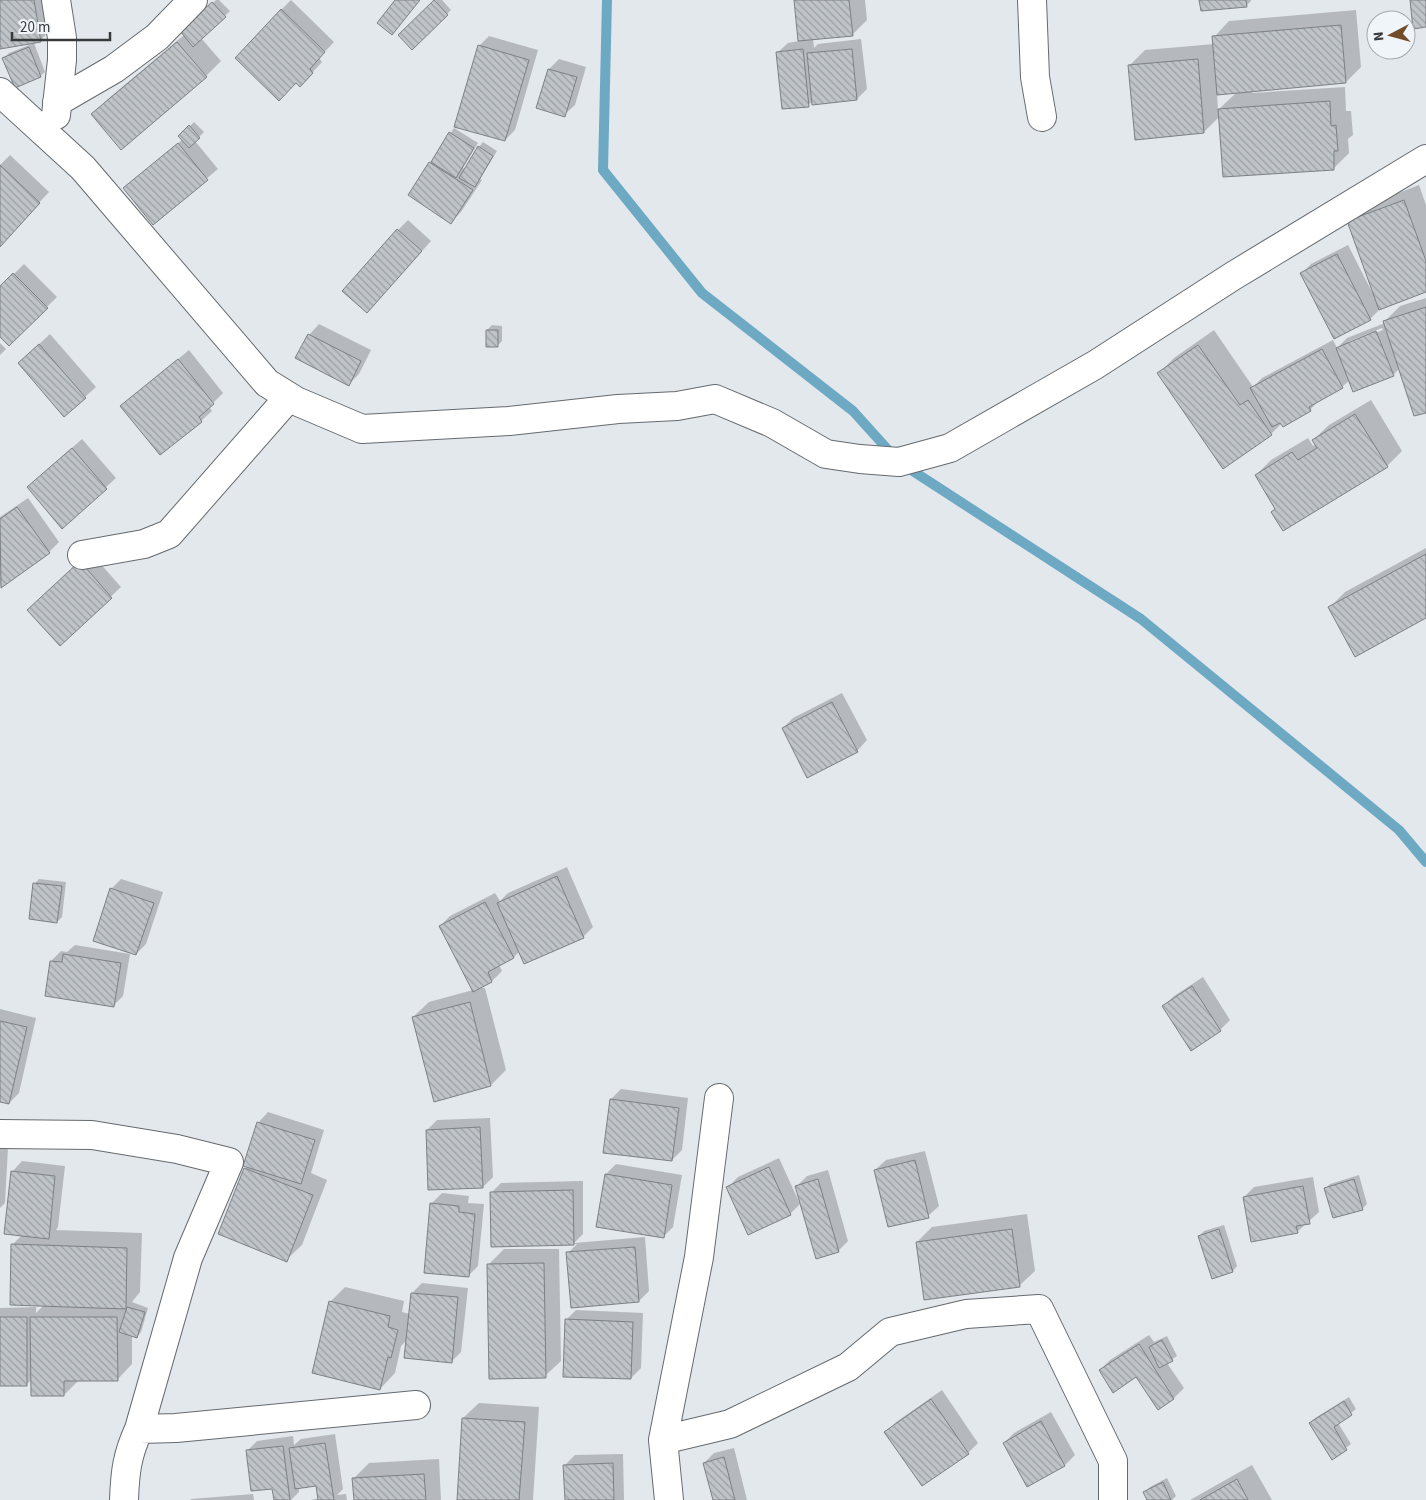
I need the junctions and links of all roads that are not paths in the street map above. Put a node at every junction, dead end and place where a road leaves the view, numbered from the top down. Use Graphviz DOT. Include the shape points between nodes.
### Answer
graph roads {
  1 [pos="56,0"];
  2 [pos="193,0"];
  3 [pos="1032,0"];
  4 [pos="0,92"];
  5 [pos="57,102"];
  6 [pos="1042,117"];
  7 [pos="53,139"];
  8 [pos="1426,159"];
  9 [pos="289,398"];
  10 [pos="82,555"];
  11 [pos="719,1098"];
  12 [pos="0,1134"];
  13 [pos="416,1405"];
  14 [pos="140,1429"];
  15 [pos="663,1440"];
  16 [pos="124,1500"];
  17 [pos="669,1500"];
  18 [pos="1113,1500"];
  1 -- 5 [label="street" via="62,46"];
  2 -- 5 [label="street" via="157,37 114,69"];
  3 -- 6 [label="street" via="1035,77"];
  4 -- 7 [label="street"];
  5 -- 7 [label="street"];
  7 -- 9 [label="street" via="83,168 267,383"];
  8 -- 9 [label="street" via="1094,365 950,448 899,462 826,454 772,423 716,399 677,406 509,421 362,429"];
  9 -- 10 [label="street" via="169,534 144,544"];
  11 -- 15 [label="street" via="699,1257"];
  12 -- 14 [label="street" via="92,1135 177,1149 229,1162 188,1258"];
  13 -- 14 [label="street"];
  14 -- 16 [label="street" via="130,1449"];
  15 -- 17 [label="street"];
  15 -- 18 [label="street" via="730,1424 848,1367 890,1332 966,1314 1038,1310 1113,1461"];
}
